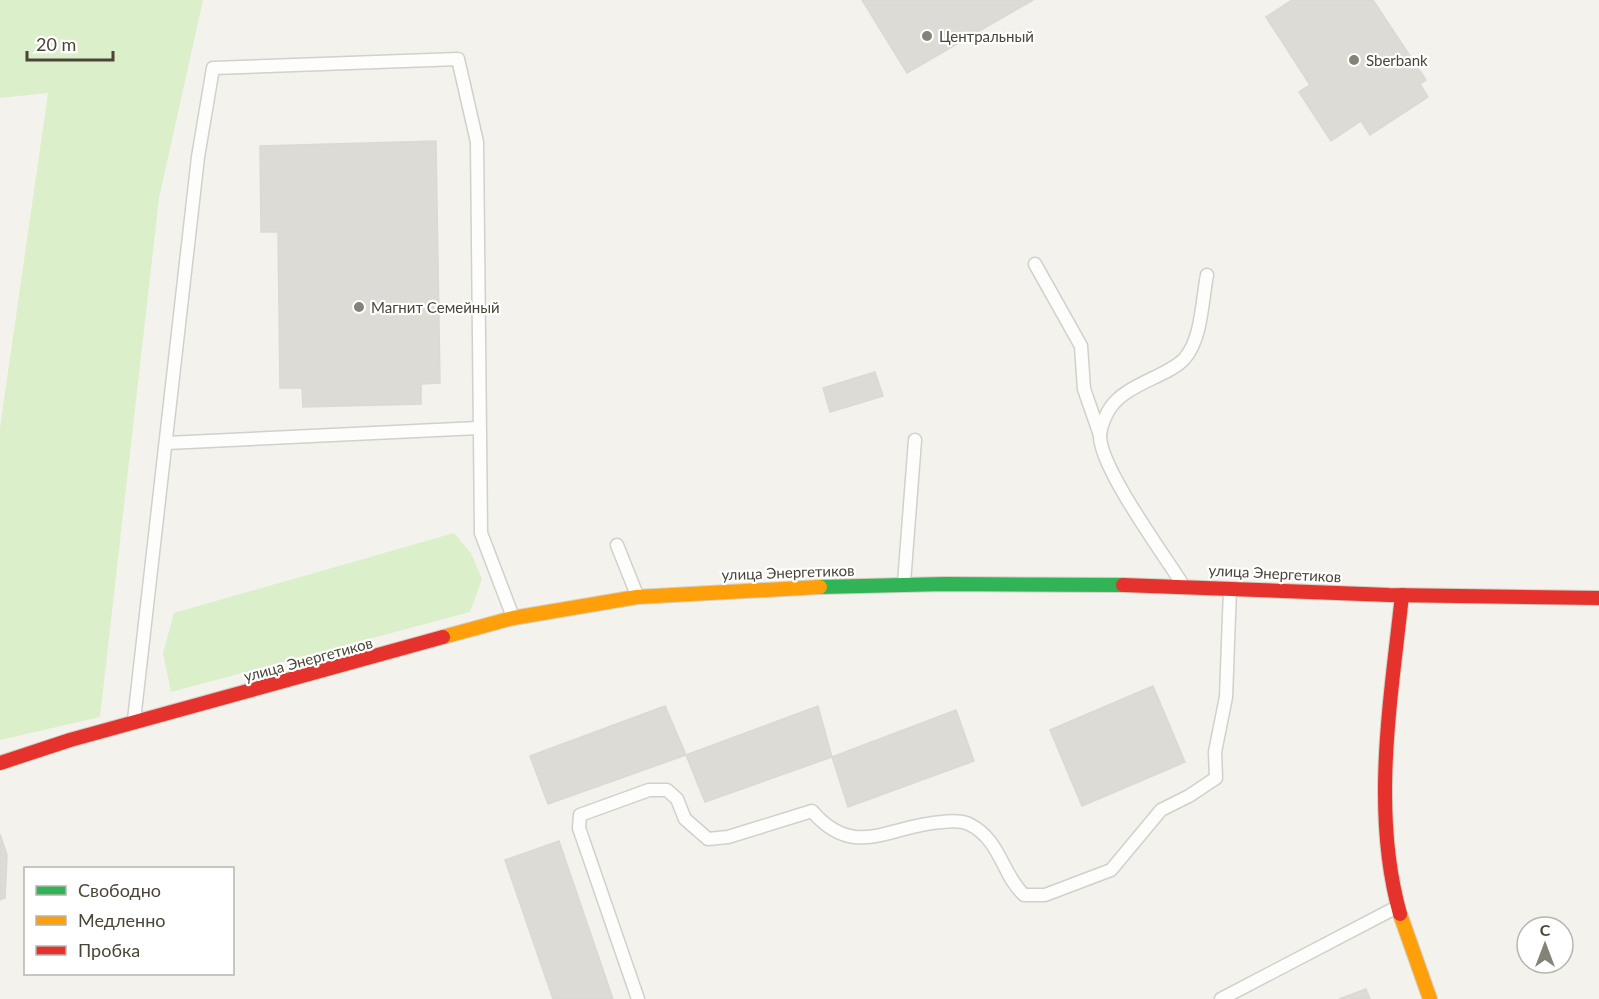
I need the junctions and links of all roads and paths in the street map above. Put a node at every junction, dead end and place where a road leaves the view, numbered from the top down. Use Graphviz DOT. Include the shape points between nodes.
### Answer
graph roads {
  1 [pos="1035,264"];
  2 [pos="1207,275"];
  3 [pos="478,428"];
  4 [pos="1100,435"];
  5 [pos="915,440"];
  6 [pos="167,443"];
  7 [pos="616,545"];
  8 [pos="904,585"];
  9 [pos="1183,586"];
  10 [pos="1230,588"];
  11 [pos="1402,595"];
  12 [pos="637,597"];
  13 [pos="1599,598"];
  14 [pos="513,618"];
  15 [pos="134,723"];
  16 [pos="0,763"];
  17 [pos="1398,906"];
  18 [pos="638,999"];
  19 [pos="1221,999"];
  20 [pos="1430,999"];
  1 -- 4 [label="lane" via="1081,346 1084,389"];
  2 -- 4 [label="lane" via="1197,330 1184,359 1114,402"];
  3 -- 6 [label="lane"];
  3 -- 6 [label="lane" via="477,142 458,59 213,68 198,157"];
  3 -- 14 [label="lane" via="481,533"];
  4 -- 9 [label="lane" via="1109,466"];
  5 -- 8 [label="lane"];
  6 -- 15 [label="lane"];
  7 -- 12 [label="lane"];
  8 -- 9 [label="street, улица Энергетиков"];
  8 -- 12 [label="street, улица Энергетиков"];
  9 -- 10 [label="street, улица Энергетиков"];
  10 -- 11 [label="street, улица Энергетиков"];
  10 -- 18 [label="lane" via="1226,697 1215,752 1216,778 1161,810 1111,870 1045,895 1024,895 1012,884 996,847 984,833 967,823 921,823 870,839 853,839 822,823 812,811 728,837 708,839 685,819 677,799 668,790 649,790 580,815 579,828"];
  11 -- 13 [label="street, улица Энергетиков"];
  11 -- 17 [label="street" via="1388,753 1387,842"];
  12 -- 14 [label="street, улица Энергетиков"];
  14 -- 15 [label="street, улица Энергетиков"];
  15 -- 16 [label="street, улица Энергетиков"];
  17 -- 19 [label="lane"];
  17 -- 20 [label="street"];
}
